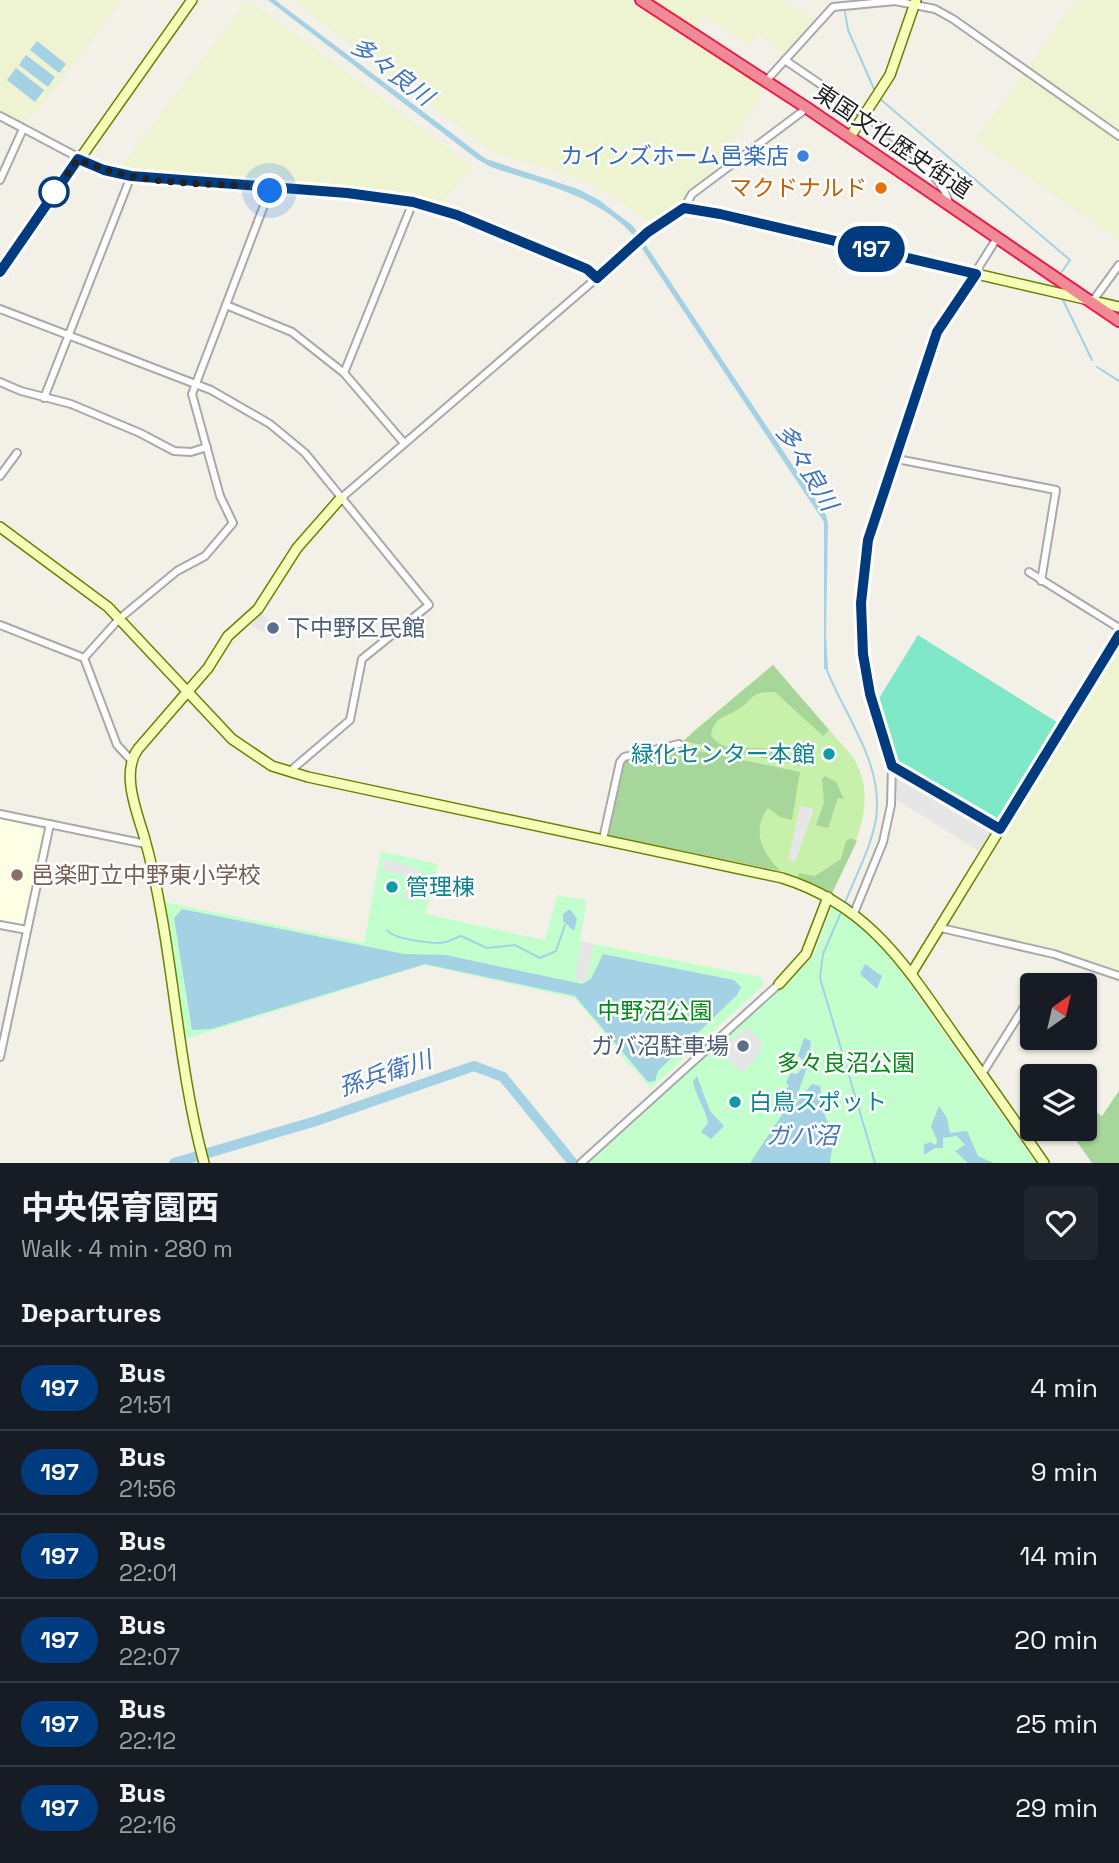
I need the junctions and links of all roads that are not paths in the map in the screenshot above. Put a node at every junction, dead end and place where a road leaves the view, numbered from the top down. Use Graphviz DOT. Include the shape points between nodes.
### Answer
graph roads {
  1 [pos="192,0"];
  2 [pos="640,0"];
  3 [pos="915,2"];
  4 [pos="785,60"];
  5 [pos="766,81"];
  6 [pos="807,108"];
  7 [pos="0,116"];
  8 [pos="863,116"];
  9 [pos="23,130"];
  10 [pos="1119,136"];
  11 [pos="850,137"];
  12 [pos="78,159"];
  13 [pos="131,176"];
  14 [pos="0,180"];
  15 [pos="271,187"];
  16 [pos="413,202"];
  17 [pos="948,204"];
  18 [pos="684,208"];
  19 [pos="652,230"];
  20 [pos="998,237"];
  21 [pos="1119,265"];
  22 [pos="0,272"];
  23 [pos="976,274"];
  24 [pos="597,278"];
  25 [pos="1092,302"];
  26 [pos="226,305"];
  27 [pos="1119,307"];
  28 [pos="0,309"];
  29 [pos="1119,321"];
  30 [pos="68,338"];
  31 [pos="344,373"];
  32 [pos="0,382"];
  33 [pos="195,385"];
  34 [pos="44,398"];
  35 [pos="404,443"];
  36 [pos="207,447"];
  37 [pos="16,453"];
  38 [pos="897,459"];
  39 [pos="0,476"];
  40 [pos="340,499"];
  41 [pos="0,527"];
  42 [pos="1029,572"];
  43 [pos="1041,581"];
  44 [pos="119,619"];
  45 [pos="0,625"];
  46 [pos="1119,628"];
  47 [pos="1119,635"];
  48 [pos="84,658"];
  49 [pos="186,692"];
  50 [pos="679,744"];
  51 [pos="131,760"];
  52 [pos="892,766"];
  53 [pos="289,772"];
  54 [pos="0,814"];
  55 [pos="50,824"];
  56 [pos="1000,829"];
  57 [pos="603,839"];
  58 [pos="146,844"];
  59 [pos="832,899"];
  60 [pos="853,912"];
  61 [pos="0,925"];
  62 [pos="941,928"];
  63 [pos="27,930"];
  64 [pos="911,974"];
  65 [pos="1119,976"];
  66 [pos="779,984"];
  67 [pos="1020,1013"];
  68 [pos="2,1038"];
  69 [pos="0,1057"];
  70 [pos="982,1074"];
  71 [pos="204,1163"];
  72 [pos="581,1163"];
  73 [pos="1044,1163"];
  1 -- 12 [label="street"];
  2 -- 5 [label="highway, 東国文化歴史街道"];
  3 -- 4 [label="street" via="834,7"];
  3 -- 8 [label="street" via="890,75"];
  3 -- 10 [label="street" via="953,19"];
  4 -- 5 [label="street"];
  4 -- 8 [label="street"];
  5 -- 6 [label="highway, 東国文化歴史街道"];
  6 -- 11 [label="highway, 東国文化歴史街道"];
  6 -- 18 [label="street" via="692,194"];
  7 -- 9 [label="street"];
  8 -- 11 [label="street"];
  8 -- 17 [label="street" via="929,169 946,192"];
  9 -- 12 [label="street"];
  9 -- 14 [label="street"];
  11 -- 17 [label="highway, 東国文化歴史街道"];
  12 -- 13 [label="street"];
  12 -- 22 [label="street"];
  13 -- 15 [label="street"];
  13 -- 30 [label="street"];
  15 -- 16 [label="street"];
  15 -- 26 [label="street"];
  16 -- 24 [label="street" via="457,215 587,269"];
  16 -- 31 [label="street"];
  17 -- 20 [label="highway, 東国文化歴史街道"];
  18 -- 19 [label="street"];
  18 -- 23 [label="street"];
  19 -- 24 [label="street"];
  20 -- 23 [label="street"];
  20 -- 25 [label="highway, 東国文化歴史街道"];
  21 -- 25 [label="street"];
  23 -- 25 [label="street"];
  23 -- 38 [label="street" via="937,332"];
  24 -- 35 [label="street"];
  25 -- 27 [label="street"];
  25 -- 29 [label="highway, 東国文化歴史街道"];
  26 -- 31 [label="street" via="292,332"];
  26 -- 33 [label="street"];
  28 -- 30 [label="street"];
  30 -- 33 [label="street"];
  30 -- 34 [label="street"];
  31 -- 35 [label="street"];
  32 -- 34 [label="street"];
  33 -- 36 [label="street" via="192,394"];
  33 -- 40 [label="street" via="250,411 294,442"];
  34 -- 36 [label="street" via="82,408 174,451"];
  35 -- 40 [label="street"];
  36 -- 44 [label="street" via="219,496 233,523 205,556 177,571"];
  37 -- 39 [label="street"];
  38 -- 43 [label="street" via="1056,490"];
  38 -- 52 [label="street" via="868,540 861,603 866,677"];
  40 -- 49 [label="street" via="297,548 258,610 234,630"];
  40 -- 53 [label="street" via="429,605 362,659 350,720"];
  41 -- 44 [label="street"];
  42 -- 43 [label="street"];
  43 -- 46 [label="street"];
  44 -- 48 [label="street"];
  44 -- 49 [label="street"];
  45 -- 48 [label="street"];
  47 -- 56 [label="street"];
  48 -- 51 [label="street" via="117,745"];
  49 -- 51 [label="street"];
  49 -- 53 [label="street" via="232,739"];
  50 -- 57 [label="street" via="624,757"];
  51 -- 58 [label="street" via="132,789"];
  52 -- 56 [label="street"];
  52 -- 60 [label="street" via="887,826"];
  53 -- 57 [label="street"];
  54 -- 55 [label="street"];
  55 -- 58 [label="street"];
  55 -- 63 [label="street"];
  56 -- 62 [label="street"];
  57 -- 59 [label="street" via="782,878"];
  58 -- 71 [label="street"];
  59 -- 60 [label="street"];
  59 -- 66 [label="street" via="806,954"];
  60 -- 64 [label="street" via="888,944"];
  61 -- 63 [label="street"];
  62 -- 64 [label="street"];
  62 -- 65 [label="street" via="1055,954"];
  63 -- 68 [label="street"];
  64 -- 70 [label="street"];
  66 -- 72 [label="street"];
  67 -- 70 [label="street"];
  68 -- 69 [label="street"];
  70 -- 73 [label="street"];
}
